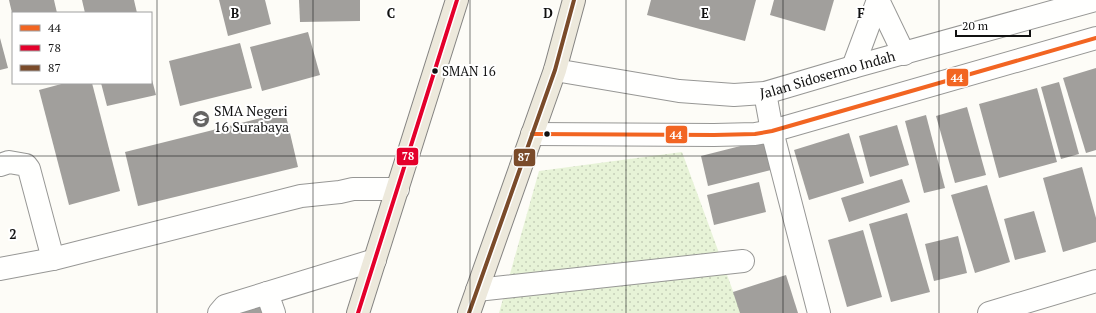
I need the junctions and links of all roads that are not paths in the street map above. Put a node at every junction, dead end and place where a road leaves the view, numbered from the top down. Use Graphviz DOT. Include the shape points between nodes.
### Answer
graph roads {
  1 [pos="457,0"];
  2 [pos="574,0"];
  3 [pos="878,0"];
  4 [pos="1095,0"];
  5 [pos="1096,38"];
  6 [pos="904,54"];
  7 [pos="854,67"];
  8 [pos="555,70"];
  9 [pos="765,93"];
  10 [pos="772,131"];
  11 [pos="532,134"];
  12 [pos="0,165"];
  13 [pos="398,189"];
  14 [pos="53,259"];
  15 [pos="375,260"];
  16 [pos="743,262"];
  17 [pos="0,269"];
  18 [pos="1096,281"];
  19 [pos="477,290"];
  20 [pos="267,293"];
  21 [pos="218,313"];
  22 [pos="274,313"];
  23 [pos="358,313"];
  24 [pos="469,313"];
  25 [pos="819,313"];
  26 [pos="989,313"];
  1 -- 13 [label="main road"];
  2 -- 8 [label="main road"];
  3 -- 6 [label="street"];
  3 -- 7 [label="street"];
  4 -- 6 [label="street, Jalan Sidosermo Indah"];
  5 -- 10 [label="street"];
  6 -- 7 [label="street, Jalan Sidosermo Indah"];
  7 -- 9 [label="street, Jalan Sidosermo Indah"];
  8 -- 9 [label="street, Jalan Sidosermo Indah" via="679,91 734,95"];
  8 -- 11 [label="main road"];
  9 -- 10 [label="street"];
  10 -- 11 [label="street" via="714,135"];
  10 -- 25 [label="street"];
  11 -- 19 [label="main road"];
  12 -- 14 [label="street" via="9,162 26,165 29,169"];
  13 -- 14 [label="street" via="353,189 301,196"];
  13 -- 15 [label="main road"];
  14 -- 17 [label="street"];
  15 -- 20 [label="street"];
  15 -- 23 [label="main road"];
  16 -- 19 [label="street"];
  18 -- 26 [label="street"];
  19 -- 24 [label="main road"];
  20 -- 21 [label="street" via="225,306"];
  20 -- 22 [label="street"];
}
